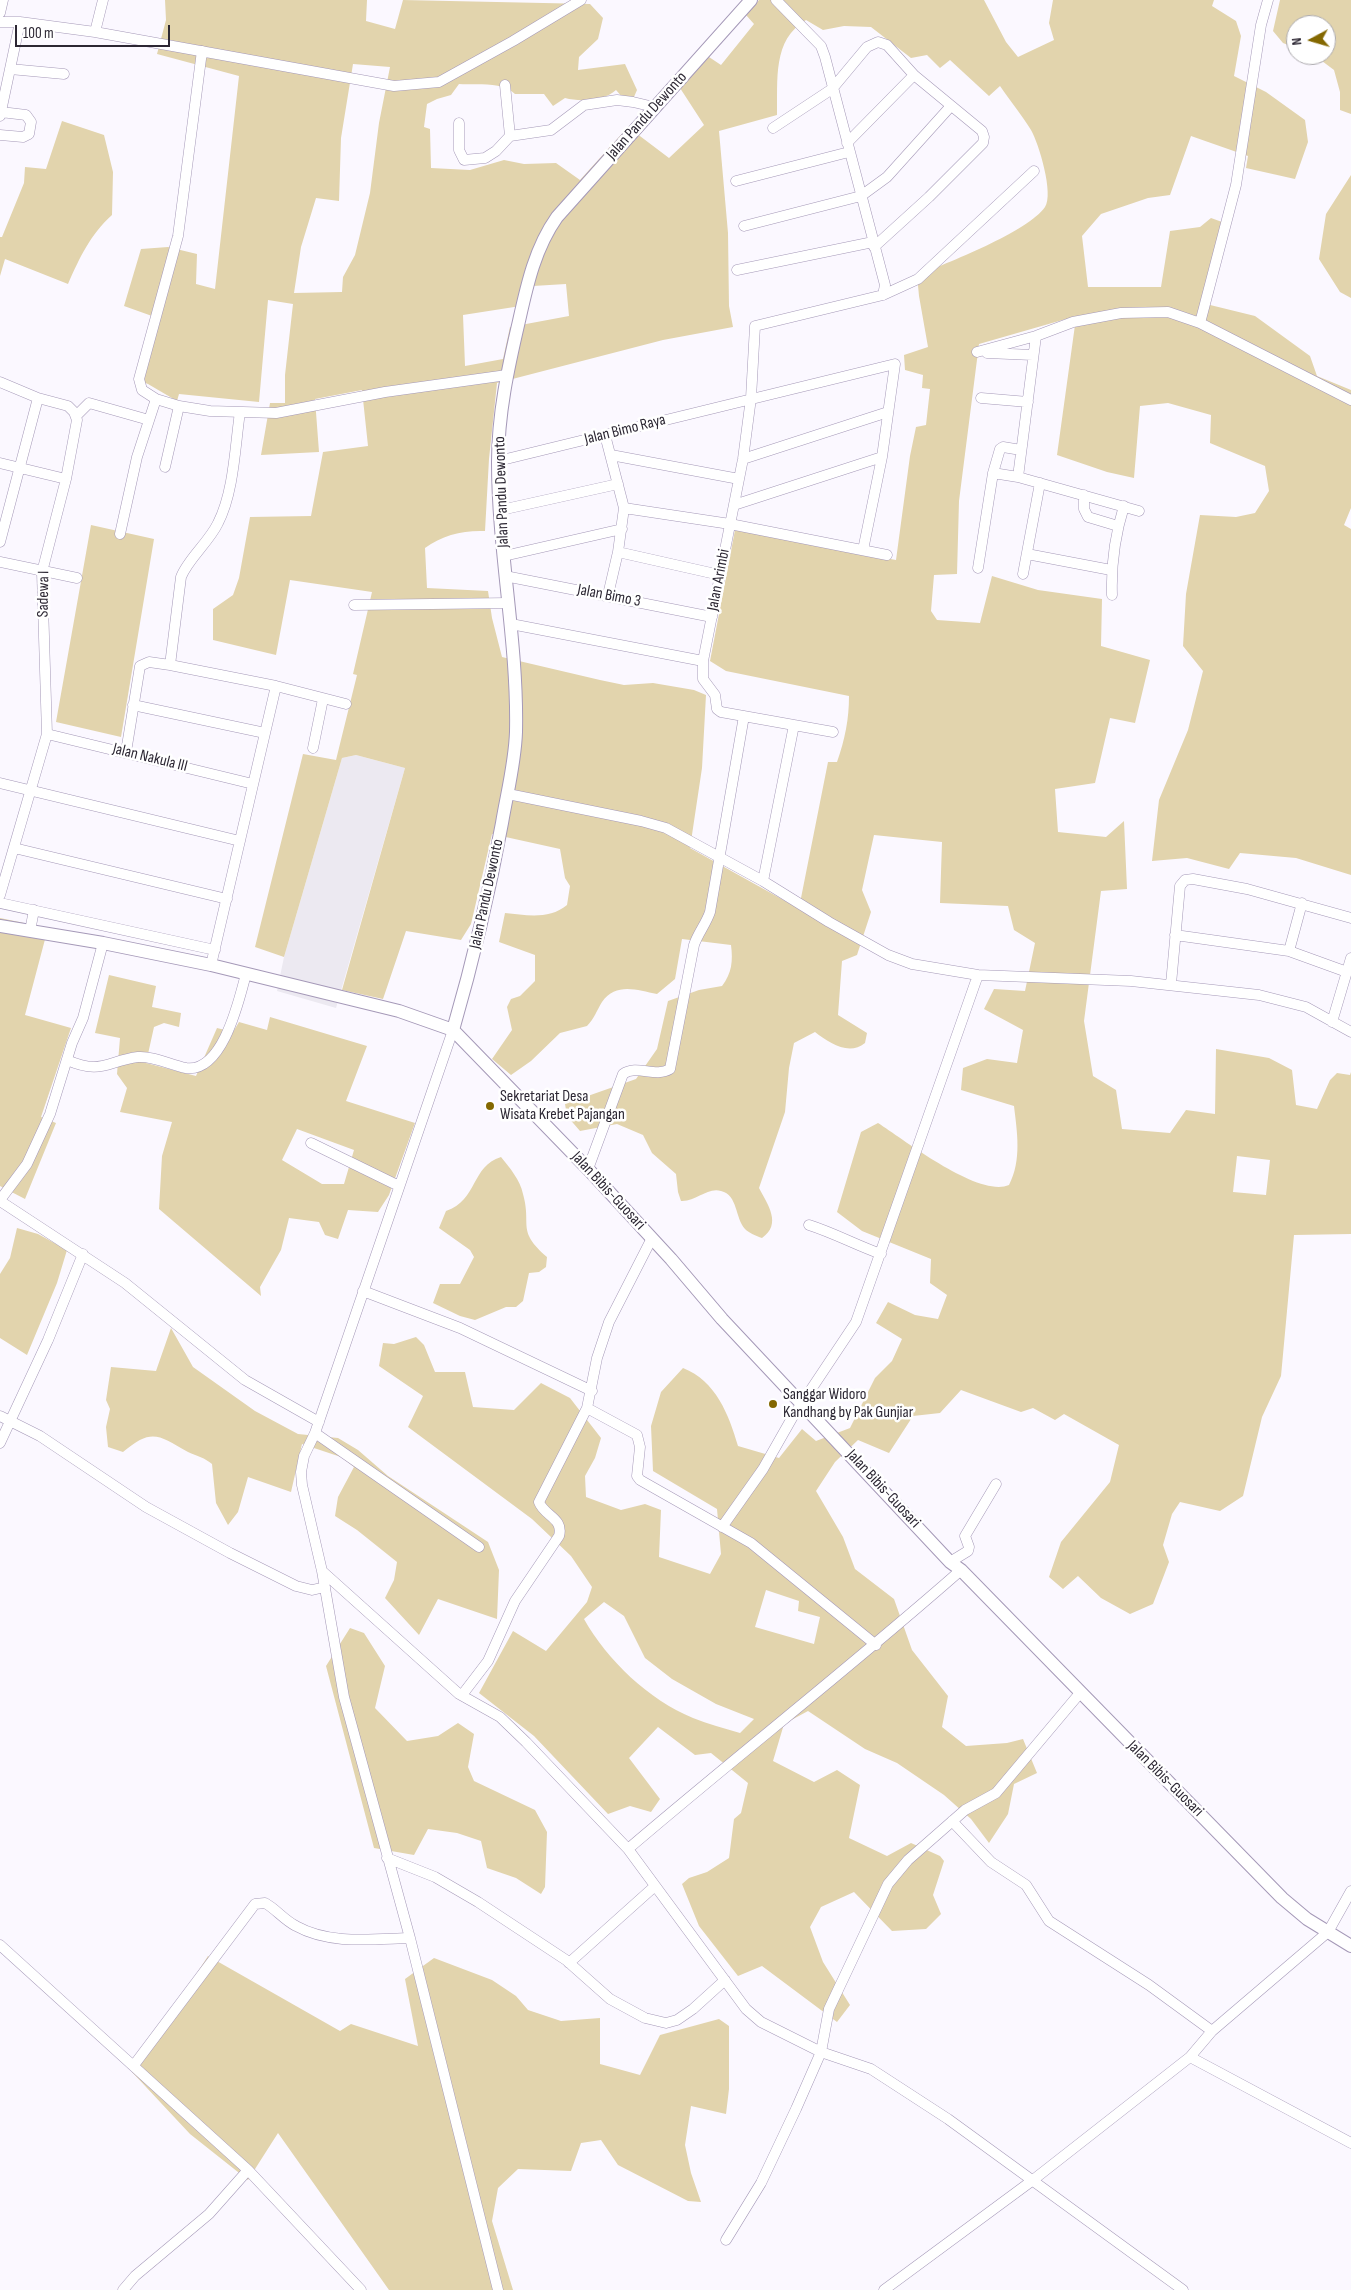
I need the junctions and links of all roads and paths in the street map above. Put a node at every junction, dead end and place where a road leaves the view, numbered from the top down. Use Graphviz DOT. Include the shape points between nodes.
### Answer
graph roads {
  1 [pos="3,0"];
  2 [pos="103,0"];
  3 [pos="581,0"];
  4 [pos="751,0"];
  5 [pos="776,0"];
  6 [pos="1268,0"];
  7 [pos="0,13"];
  8 [pos="0,22"];
  9 [pos="20,22"];
  10 [pos="95,32"];
  11 [pos="202,51"];
  12 [pos="10,69"];
  13 [pos="64,74"];
  14 [pos="914,75"];
  15 [pos="505,85"];
  16 [pos="832,90"];
  17 [pos="654,107"];
  18 [pos="950,107"];
  19 [pos="0,114"];
  20 [pos="459,123"];
  21 [pos="773,128"];
  22 [pos="0,135"];
  23 [pos="510,136"];
  24 [pos="848,147"];
  25 [pos="1034,171"];
  26 [pos="736,181"];
  27 [pos="862,196"];
  28 [pos="744,226"];
  29 [pos="874,245"];
  30 [pos="737,270"];
  31 [pos="883,295"];
  32 [pos="1200,323"];
  33 [pos="1036,336"];
  34 [pos="1033,355"];
  35 [pos="507,375"];
  36 [pos="0,382"];
  37 [pos="38,398"];
  38 [pos="752,398"];
  39 [pos="981,398"];
  40 [pos="156,399"];
  41 [pos="1351,400"];
  42 [pos="1028,402"];
  43 [pos="179,406"];
  44 [pos="240,412"];
  45 [pos="888,412"];
  46 [pos="76,416"];
  47 [pos="149,420"];
  48 [pos="605,435"];
  49 [pos="1021,450"];
  50 [pos="611,455"];
  51 [pos="882,457"];
  52 [pos="743,459"];
  53 [pos="498,461"];
  54 [pos="0,463"];
  55 [pos="165,467"];
  56 [pos="20,468"];
  57 [pos="993,473"];
  58 [pos="1018,477"];
  59 [pos="739,479"];
  60 [pos="66,480"];
  61 [pos="1040,483"];
  62 [pos="618,484"];
  63 [pos="1084,495"];
  64 [pos="734,505"];
  65 [pos="1124,506"];
  66 [pos="624,508"];
  67 [pos="501,510"];
  68 [pos="1139,510"];
  69 [pos="4,515"];
  70 [pos="730,524"];
  71 [pos="1118,526"];
  72 [pos="622,530"];
  73 [pos="120,534"];
  74 [pos="0,542"];
  75 [pos="864,550"];
  76 [pos="618,552"];
  77 [pos="1027,554"];
  78 [pos="887,555"];
  79 [pos="504,556"];
  80 [pos="0,562"];
  81 [pos="978,568"];
  82 [pos="1112,570"];
  83 [pos="42,572"];
  84 [pos="1023,574"];
  85 [pos="720,575"];
  86 [pos="505,576"];
  87 [pos="77,578"];
  88 [pos="1112,595"];
  89 [pos="608,596"];
  90 [pos="509,603"];
  91 [pos="354,605"];
  92 [pos="712,617"];
  93 [pos="510,624"];
  94 [pos="703,661"];
  95 [pos="170,665"];
  96 [pos="276,686"];
  97 [pos="324,699"];
  98 [pos="346,704"];
  99 [pos="133,705"];
  100 [pos="744,716"];
  101 [pos="794,725"];
  102 [pos="832,732"];
  103 [pos="265,733"];
  104 [pos="47,734"];
  105 [pos="313,748"];
  106 [pos="126,752"];
  107 [pos="0,783"];
  108 [pos="253,784"];
  109 [pos="31,790"];
  110 [pos="508,794"];
  111 [pos="240,841"];
  112 [pos="14,848"];
  113 [pos="718,857"];
  114 [pos="763,881"];
  115 [pos="0,895"];
  116 [pos="227,899"];
  117 [pos="0,902"];
  118 [pos="1302,903"];
  119 [pos="34,910"];
  120 [pos="1351,918"];
  121 [pos="0,926"];
  122 [pos="30,931"];
  123 [pos="1175,935"];
  124 [pos="102,943"];
  125 [pos="215,950"];
  126 [pos="1289,951"];
  127 [pos="1351,958"];
  128 [pos="211,965"];
  129 [pos="1347,972"];
  130 [pos="246,974"];
  131 [pos="978,975"];
  132 [pos="1172,984"];
  133 [pos="1332,1022"];
  134 [pos="452,1030"];
  135 [pos="1351,1032"];
  136 [pos="67,1060"];
  137 [pos="311,1143"];
  138 [pos="588,1169"];
  139 [pos="399,1186"];
  140 [pos="0,1201"];
  141 [pos="809,1225"];
  142 [pos="652,1238"];
  143 [pos="83,1254"];
  144 [pos="881,1254"];
  145 [pos="363,1291"];
  146 [pos="592,1391"];
  147 [pos="802,1403"];
  148 [pos="587,1408"];
  149 [pos="0,1416"];
  150 [pos="10,1421"];
  151 [pos="318,1422"];
  152 [pos="315,1434"];
  153 [pos="0,1443"];
  154 [pos="996,1484"];
  155 [pos="722,1527"];
  156 [pos="479,1547"];
  157 [pos="950,1562"];
  158 [pos="961,1570"];
  159 [pos="322,1571"];
  160 [pos="325,1587"];
  161 [pos="876,1645"];
  162 [pos="1080,1693"];
  163 [pos="462,1695"];
  164 [pos="952,1821"];
  165 [pos="628,1848"];
  166 [pos="387,1858"];
  167 [pos="655,1886"];
  168 [pos="1351,1891"];
  169 [pos="1328,1932"];
  170 [pos="410,1938"];
  171 [pos="0,1945"];
  172 [pos="1351,1946"];
  173 [pos="569,1963"];
  174 [pos="725,1980"];
  175 [pos="1212,2031"];
  176 [pos="821,2052"];
  177 [pos="1190,2057"];
  178 [pos="134,2065"];
  179 [pos="1351,2143"];
  180 [pos="248,2170"];
  181 [pos="1033,2180"];
  182 [pos="726,2240"];
  183 [pos="123,2290"];
  184 [pos="361,2290"];
  185 [pos="498,2290"];
  186 [pos="884,2290"];
  187 [pos="1183,2290"];
  1 -- 7 [label="street"];
  2 -- 10 [label="street"];
  3 -- 11 [label="street" via="439,82 394,86"];
  4 -- 17 [label="street, Jalan Pandu Dewonto"];
  5 -- 16 [label="street" via="821,46"];
  6 -- 32 [label="street" via="1261,25 1236,185"];
  8 -- 9 [label="street"];
  9 -- 10 [label="street"];
  9 -- 12 [label="street"];
  10 -- 11 [label="street"];
  11 -- 40 [label="street" via="178,236 139,379 142,390"];
  12 -- 13 [label="street"];
  12 -- 19 [label="street"];
  14 -- 16 [label="street" via="887,45 874,43 867,47"];
  14 -- 18 [label="street"];
  14 -- 24 [label="street"];
  15 -- 23 [label="street"];
  16 -- 21 [label="street"];
  16 -- 24 [label="street"];
  17 -- 23 [label="street" via="633,102 596,103 580,108 551,130"];
  17 -- 35 [label="street, Jalan Pandu Dewonto" via="549,228 530,271"];
  18 -- 27 [label="street" via="887,177"];
  18 -- 29 [label="street" via="982,131 983,143 929,197"];
  19 -- 22 [label="street" via="26,115 31,122 29,134 25,137"];
  20 -- 23 [label="street" via="459,150 467,161 485,158"];
  24 -- 26 [label="street"];
  24 -- 27 [label="street"];
  25 -- 31 [label="street" via="918,279"];
  27 -- 28 [label="street"];
  27 -- 29 [label="street"];
  29 -- 30 [label="street"];
  29 -- 31 [label="street" via="885,285"];
  31 -- 38 [label="street, Jalan Arimbi" via="755,326"];
  32 -- 33 [label="street" via="1168,312 1129,312 1073,322"];
  32 -- 41 [label="street"];
  33 -- 34 [label="street"];
  33 -- 34 [label="street" via="977,352"];
  34 -- 42 [label="street"];
  35 -- 44 [label="street" via="386,392 276,413"];
  35 -- 53 [label="street, Jalan Pandu Dewonto"];
  36 -- 37 [label="street"];
  37 -- 46 [label="street" via="64,404"];
  37 -- 56 [label="street"];
  38 -- 45 [label="street, Jalan Bimo Raya" via="895,364"];
  38 -- 48 [label="street, Jalan Bimo Raya"];
  38 -- 52 [label="street, Jalan Arimbi"];
  39 -- 42 [label="street"];
  40 -- 43 [label="street"];
  40 -- 47 [label="street"];
  42 -- 49 [label="street"];
  43 -- 44 [label="street"];
  43 -- 55 [label="street"];
  44 -- 95 [label="street" via="224,509 211,535 181,577"];
  45 -- 51 [label="street"];
  45 -- 52 [label="street"];
  46 -- 47 [label="street" via="89,403"];
  46 -- 60 [label="street, Sadewa I"];
  47 -- 73 [label="street" via="137,457"];
  48 -- 50 [label="street"];
  48 -- 53 [label="street, Jalan Bimo Raya"];
  49 -- 57 [label="street" via="1000,449"];
  49 -- 58 [label="street"];
  50 -- 59 [label="street"];
  50 -- 62 [label="street"];
  51 -- 64 [label="street"];
  51 -- 75 [label="street"];
  52 -- 59 [label="street, Jalan Arimbi"];
  53 -- 67 [label="street, Jalan Pandu Dewonto"];
  54 -- 56 [label="street"];
  56 -- 60 [label="street"];
  56 -- 69 [label="street"];
  57 -- 58 [label="street"];
  57 -- 81 [label="street"];
  58 -- 61 [label="street"];
  59 -- 64 [label="street, Jalan Arimbi"];
  60 -- 83 [label="street, Sadewa I"];
  61 -- 63 [label="street"];
  61 -- 77 [label="street"];
  62 -- 66 [label="street"];
  62 -- 67 [label="street"];
  63 -- 65 [label="street"];
  63 -- 71 [label="street" via="1084,509 1088,517"];
  64 -- 70 [label="street, Jalan Arimbi"];
  65 -- 68 [label="street"];
  65 -- 71 [label="street"];
  66 -- 70 [label="street"];
  66 -- 72 [label="street"];
  67 -- 79 [label="street, Jalan Pandu Dewonto"];
  69 -- 74 [label="street"];
  70 -- 75 [label="street"];
  70 -- 85 [label="street, Jalan Arimbi"];
  71 -- 82 [label="street"];
  72 -- 76 [label="street"];
  72 -- 79 [label="street"];
  75 -- 78 [label="street"];
  76 -- 85 [label="street"];
  76 -- 89 [label="street"];
  77 -- 82 [label="street"];
  77 -- 84 [label="street"];
  79 -- 86 [label="street, Jalan Pandu Dewonto"];
  80 -- 83 [label="street"];
  82 -- 88 [label="street"];
  83 -- 87 [label="street"];
  83 -- 104 [label="street, Sadewa I"];
  85 -- 92 [label="street, Jalan Arimbi"];
  86 -- 89 [label="street, Jalan Bimo 3"];
  86 -- 90 [label="street, Jalan Pandu Dewonto"];
  89 -- 92 [label="street, Jalan Bimo 3"];
  90 -- 91 [label="street"];
  90 -- 93 [label="street, Jalan Pandu Dewonto"];
  92 -- 94 [label="street, Jalan Arimbi"];
  93 -- 94 [label="street"];
  93 -- 110 [label="street, Jalan Pandu Dewonto" via="516,735"];
  94 -- 100 [label="street" via="703,679 715,694 718,710"];
  95 -- 96 [label="street"];
  95 -- 99 [label="street" via="143,663 136,679"];
  96 -- 97 [label="street"];
  96 -- 103 [label="street"];
  97 -- 98 [label="street"];
  97 -- 105 [label="street"];
  99 -- 103 [label="street"];
  99 -- 106 [label="street"];
  100 -- 101 [label="street"];
  100 -- 113 [label="street"];
  101 -- 102 [label="street"];
  101 -- 114 [label="street"];
  103 -- 108 [label="street"];
  104 -- 106 [label="street, Jalan Nakula III"];
  104 -- 109 [label="street, Sadewa I"];
  106 -- 108 [label="street, Jalan Nakula III"];
  107 -- 109 [label="street"];
  108 -- 111 [label="street"];
  109 -- 111 [label="street"];
  109 -- 112 [label="street, Sadewa I"];
  110 -- 113 [label="street" via="666,828"];
  110 -- 134 [label="street, Jalan Pandu Dewonto" via="487,904"];
  111 -- 116 [label="street"];
  112 -- 115 [label="street, Sadewa I"];
  112 -- 116 [label="street"];
  113 -- 114 [label="street"];
  113 -- 138 [label="street" via="707,921 698,932 694,945 670,1069 660,1073 632,1070 622,1074"];
  114 -- 131 [label="street" via="888,955 918,966"];
  116 -- 125 [label="street"];
  117 -- 119 [label="street"];
  118 -- 120 [label="street"];
  118 -- 123 [label="street" via="1188,879 1180,886"];
  118 -- 126 [label="street"];
  119 -- 122 [label="street"];
  119 -- 125 [label="street"];
  121 -- 122 [label="street"];
  122 -- 124 [label="street"];
  123 -- 126 [label="street"];
  123 -- 132 [label="street"];
  124 -- 128 [label="street"];
  124 -- 136 [label="street" via="83,1018"];
  125 -- 128 [label="street"];
  126 -- 129 [label="street"];
  127 -- 129 [label="street"];
  128 -- 130 [label="street"];
  129 -- 133 [label="street"];
  130 -- 134 [label="street" via="399,1011"];
  130 -- 136 [label="street" via="233,1020 213,1056 201,1065 188,1068 138,1057 89,1068"];
  131 -- 132 [label="street"];
  131 -- 144 [label="street"];
  132 -- 133 [label="street" via="1284,1001 1306,1007"];
  133 -- 135 [label="street"];
  134 -- 138 [label="street, Jalan Bibis-Guosari"];
  134 -- 139 [label="street"];
  136 -- 140 [label="street" via="38,1143"];
  137 -- 139 [label="street"];
  138 -- 142 [label="street, Jalan Bibis-Guosari"];
  139 -- 145 [label="street"];
  140 -- 143 [label="street"];
  141 -- 144 [label="street"];
  142 -- 146 [label="street" via="609,1322 597,1358"];
  142 -- 147 [label="street, Jalan Bibis-Guosari" via="722,1319"];
  143 -- 150 [label="street"];
  143 -- 151 [label="street" via="125,1283 245,1380"];
  144 -- 147 [label="street" via="856,1322"];
  145 -- 146 [label="street" via="460,1328"];
  145 -- 151 [label="street"];
  146 -- 148 [label="street"];
  147 -- 155 [label="street" via="763,1469"];
  147 -- 157 [label="street, Jalan Bibis-Guosari"];
  148 -- 155 [label="street" via="638,1435 637,1476 640,1480"];
  148 -- 163 [label="street" via="539,1502 543,1510 556,1520 559,1536 515,1601 488,1661"];
  149 -- 150 [label="street"];
  150 -- 153 [label="street"];
  150 -- 160 [label="street" via="48,1442 146,1507 230,1553 296,1586 312,1590"];
  151 -- 152 [label="street"];
  152 -- 156 [label="street"];
  152 -- 159 [label="street" via="304,1456 301,1472"];
  154 -- 157 [label="street" via="965,1536 968,1551"];
  155 -- 161 [label="street" via="751,1543"];
  157 -- 158 [label="street, Jalan Bibis-Guosari"];
  158 -- 161 [label="street"];
  158 -- 162 [label="street, Jalan Bibis-Guosari"];
  159 -- 160 [label="street"];
  159 -- 163 [label="street"];
  160 -- 166 [label="street" via="344,1697"];
  161 -- 165 [label="street"];
  162 -- 164 [label="street" via="996,1794 965,1810"];
  162 -- 169 [label="street, Jalan Bibis-Guosari" via="1282,1898"];
  163 -- 165 [label="street" via="500,1717"];
  164 -- 175 [label="street" via="991,1862 1026,1885 1049,1921"];
  164 -- 176 [label="street" via="908,1860 888,1884 829,2009"];
  165 -- 167 [label="street"];
  166 -- 170 [label="street"];
  166 -- 173 [label="street" via="435,1877 536,1938"];
  167 -- 173 [label="street"];
  167 -- 174 [label="street"];
  168 -- 169 [label="street"];
  169 -- 172 [label="street, Jalan Bibis-Guosari"];
  169 -- 175 [label="street"];
  170 -- 178 [label="street" via="346,1940 329,1937 298,1928 265,1903 256,1904"];
  170 -- 185 [label="street"];
  171 -- 178 [label="street"];
  173 -- 174 [label="street" via="610,1999 645,2018 666,2023 684,2016"];
  174 -- 176 [label="street" via="760,2022"];
  175 -- 177 [label="street"];
  176 -- 181 [label="street" via="871,2069"];
  176 -- 182 [label="street" via="761,2183"];
  177 -- 179 [label="street"];
  177 -- 181 [label="street"];
  178 -- 180 [label="street"];
  180 -- 183 [label="street" via="209,2214 135,2276"];
  180 -- 184 [label="street"];
  181 -- 186 [label="street"];
  181 -- 187 [label="street"];
}
